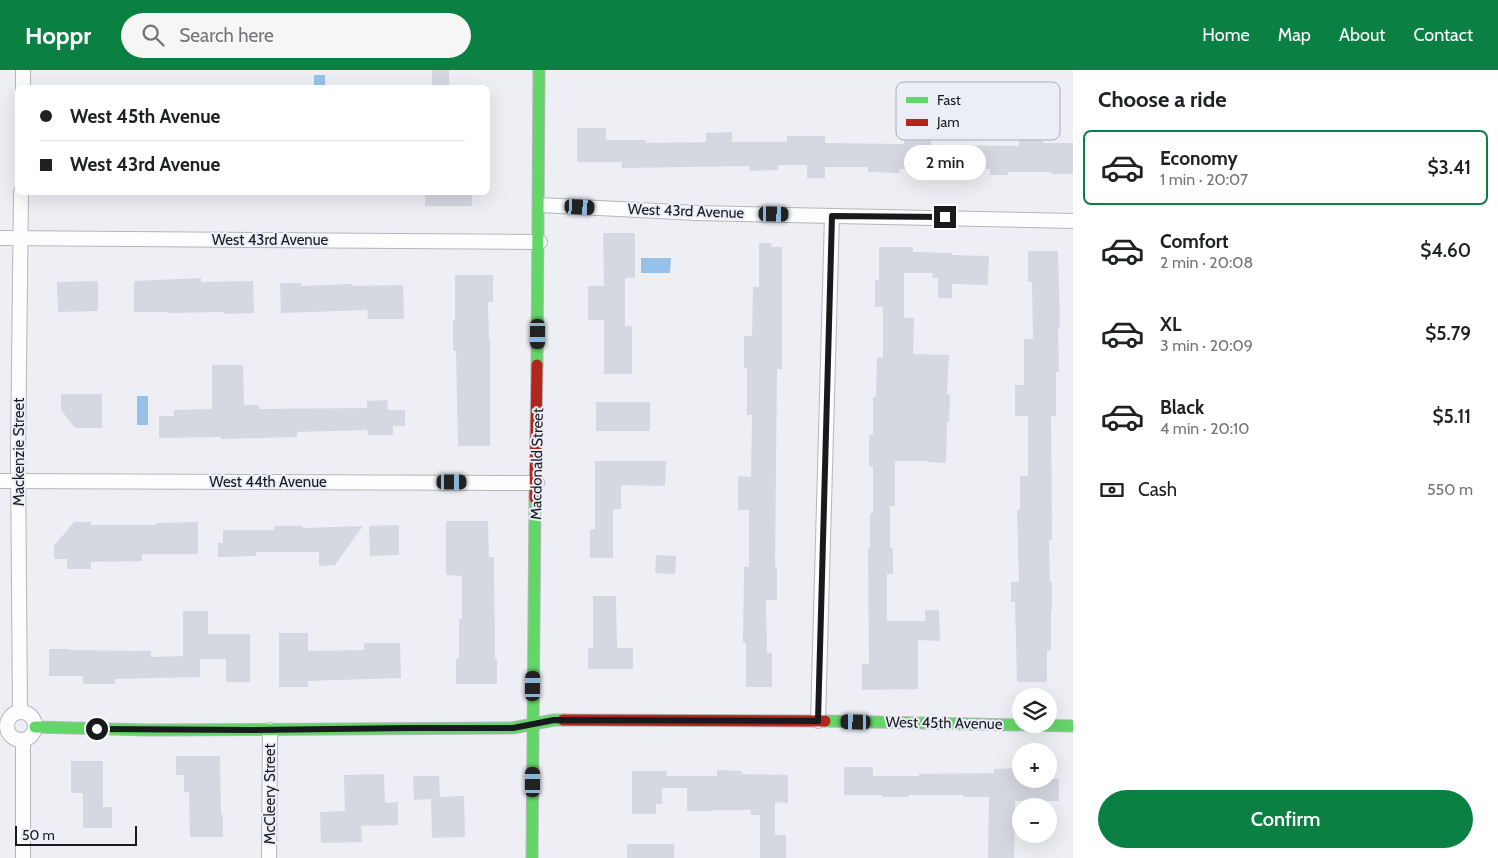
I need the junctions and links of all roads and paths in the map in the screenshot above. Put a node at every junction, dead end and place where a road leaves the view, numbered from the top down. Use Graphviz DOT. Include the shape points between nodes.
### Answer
graph roads {
  1 [pos="23,70"];
  2 [pos="539,70"];
  3 [pos="23,85"];
  4 [pos="21,195"];
  5 [pos="540,205"];
  6 [pos="832,216"];
  7 [pos="1073,220"];
  8 [pos="0,238"];
  9 [pos="21,238"];
  10 [pos="540,242"];
  11 [pos="0,481"];
  12 [pos="18,481"];
  13 [pos="537,483"];
  14 [pos="20,712"];
  15 [pos="818,721"];
  16 [pos="533,724"];
  17 [pos="1073,726"];
  18 [pos="4,727"];
  19 [pos="35,727"];
  20 [pos="270,730"];
  21 [pos="22,740"];
  22 [pos="23,858"];
  23 [pos="269,858"];
  24 [pos="532,858"];
  1 -- 3 [label="street"];
  2 -- 5 [label="street, Macdonald Street"];
  4 -- 9 [label="street, Mackenzie Street"];
  5 -- 6 [label="street, West 43rd Avenue"];
  5 -- 10 [label="street, Macdonald Street"];
  6 -- 7 [label="street, West 43rd Avenue"];
  6 -- 15 [label="street"];
  8 -- 9 [label="street, West 43rd Avenue"];
  9 -- 10 [label="street, West 43rd Avenue"];
  9 -- 12 [label="street, Mackenzie Street"];
  10 -- 13 [label="street, Macdonald Street"];
  11 -- 12 [label="street, West 44th Avenue"];
  12 -- 13 [label="street, West 44th Avenue"];
  12 -- 14 [label="street, Mackenzie Street"];
  13 -- 16 [label="street, Macdonald Street"];
  14 -- 18 [label="street" via="11,717"];
  14 -- 19 [label="street" via="31,716"];
  15 -- 16 [label="street, West 45th Avenue" via="554,720"];
  15 -- 17 [label="street, West 45th Avenue"];
  16 -- 20 [label="street, West 45th Avenue" via="513,728"];
  16 -- 24 [label="street, Macdonald Street"];
  18 -- 21 [label="street" via="12,737"];
  19 -- 20 [label="street, West 45th Avenue"];
  19 -- 21 [label="street" via="31,736"];
  20 -- 23 [label="street, McCleery Street"];
  21 -- 22 [label="street"];
}
